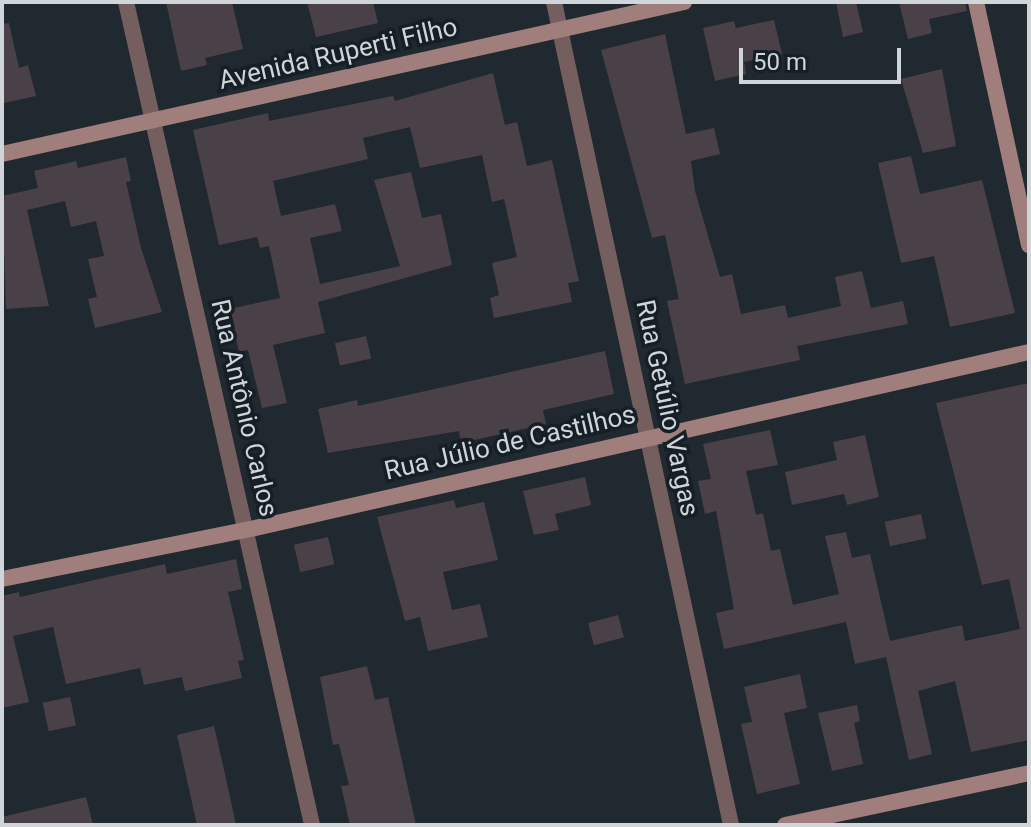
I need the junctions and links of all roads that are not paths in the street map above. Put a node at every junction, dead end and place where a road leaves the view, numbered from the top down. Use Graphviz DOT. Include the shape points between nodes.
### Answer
graph roads {
  1 [pos="126,2"];
  2 [pos="554,2"];
  3 [pos="684,2"];
  4 [pos="976,2"];
  5 [pos="560,29"];
  6 [pos="155,120"];
  7 [pos="2,154"];
  8 [pos="1029,245"];
  9 [pos="1029,352"];
  10 [pos="649,435"];
  11 [pos="246,530"];
  12 [pos="2,579"];
  13 [pos="1029,773"];
  14 [pos="312,825"];
  15 [pos="731,825"];
  16 [pos="785,825"];
  1 -- 6 [label="street, Rua Antônio Carlos"];
  2 -- 5 [label="street, Rua Getúlio Vargas"];
  3 -- 5 [label="street, Avenida Ruperti Filho"];
  4 -- 8 [label="street"];
  5 -- 6 [label="street, Avenida Ruperti Filho"];
  5 -- 10 [label="street, Rua Getúlio Vargas"];
  6 -- 7 [label="street, Avenida Ruperti Filho"];
  6 -- 11 [label="street, Rua Antônio Carlos"];
  9 -- 10 [label="street, Rua Júlio de Castilhos"];
  10 -- 11 [label="street, Rua Júlio de Castilhos"];
  10 -- 15 [label="street, Rua Getúlio Vargas"];
  11 -- 12 [label="street, Rua Júlio de Castilhos"];
  11 -- 14 [label="street, Rua Antônio Carlos"];
  13 -- 16 [label="street"];
}
